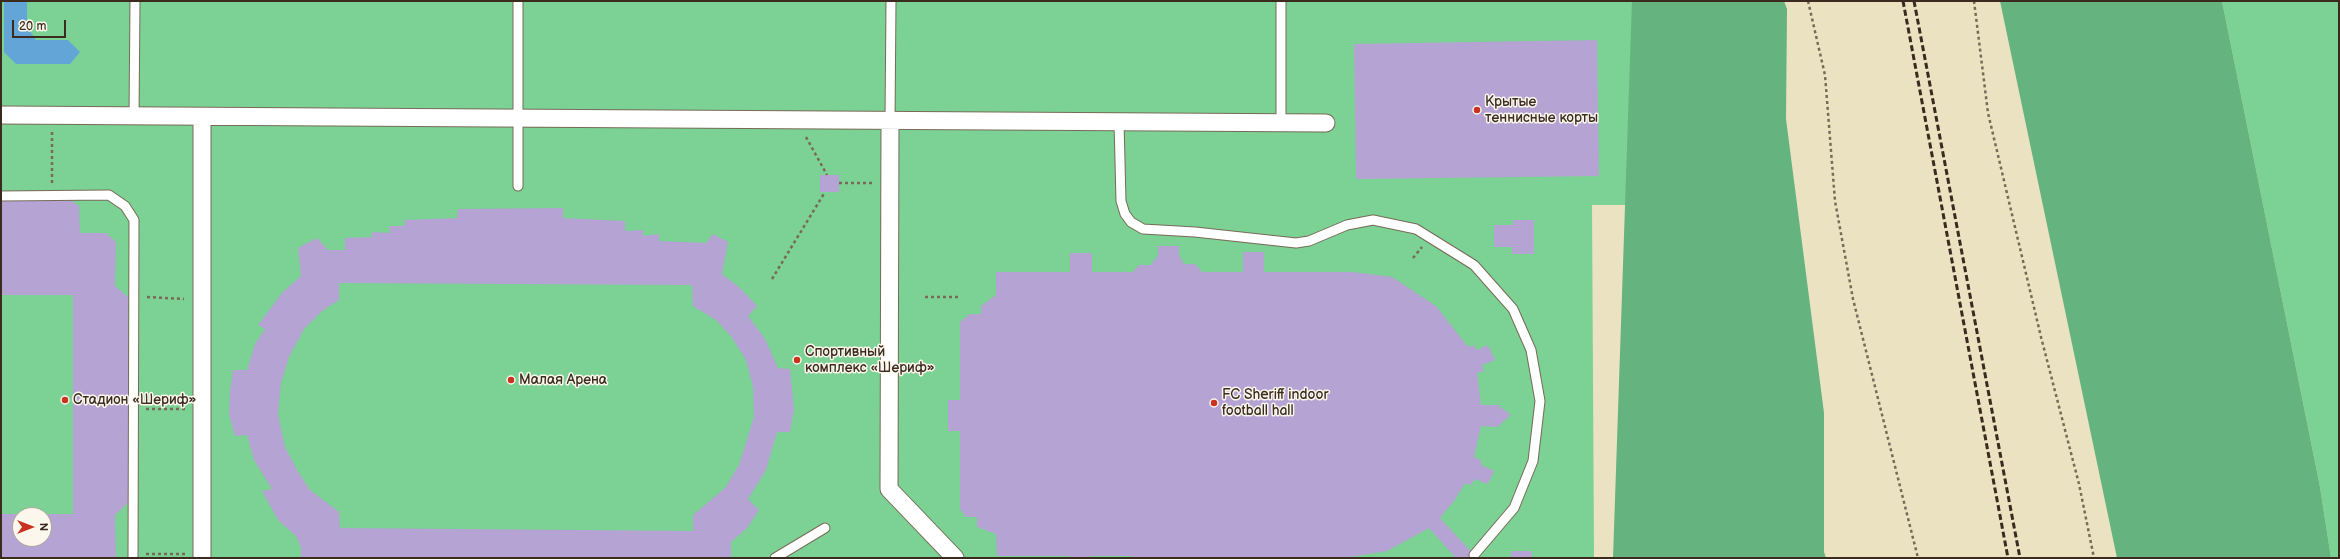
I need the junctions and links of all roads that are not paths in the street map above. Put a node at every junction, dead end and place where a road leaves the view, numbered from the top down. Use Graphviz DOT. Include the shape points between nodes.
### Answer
graph roads {
  1 [pos="135,1"];
  2 [pos="518,1"];
  3 [pos="891,1"];
  4 [pos="1282,1"];
  5 [pos="1,115"];
  6 [pos="134,116"];
  7 [pos="202,117"];
  8 [pos="518,118"];
  9 [pos="890,120"];
  10 [pos="1119,122"];
  11 [pos="1281,123"];
  12 [pos="1326,123"];
  13 [pos="518,186"];
  14 [pos="1,196"];
  15 [pos="825,528"];
  16 [pos="1474,555"];
  17 [pos="133,556"];
  18 [pos="202,556"];
  19 [pos="775,558"];
  20 [pos="956,558"];
  1 -- 6 [label="lane"];
  2 -- 8 [label="lane"];
  3 -- 9 [label="lane"];
  4 -- 11 [label="lane"];
  5 -- 6 [label="street"];
  6 -- 7 [label="street"];
  7 -- 8 [label="street"];
  7 -- 18 [label="street"];
  8 -- 9 [label="street"];
  8 -- 13 [label="lane"];
  9 -- 10 [label="street"];
  9 -- 20 [label="street" via="889,489"];
  10 -- 11 [label="street"];
  10 -- 16 [label="lane" via="1121,202 1131,222 1143,229 1196,232 1296,244 1347,225 1373,220 1416,229 1474,265 1513,309 1531,350 1540,401 1533,461 1514,508"];
  11 -- 12 [label="street"];
  14 -- 17 [label="lane" via="108,195 125,206 134,220"];
  15 -- 19 [label="lane"];
}
